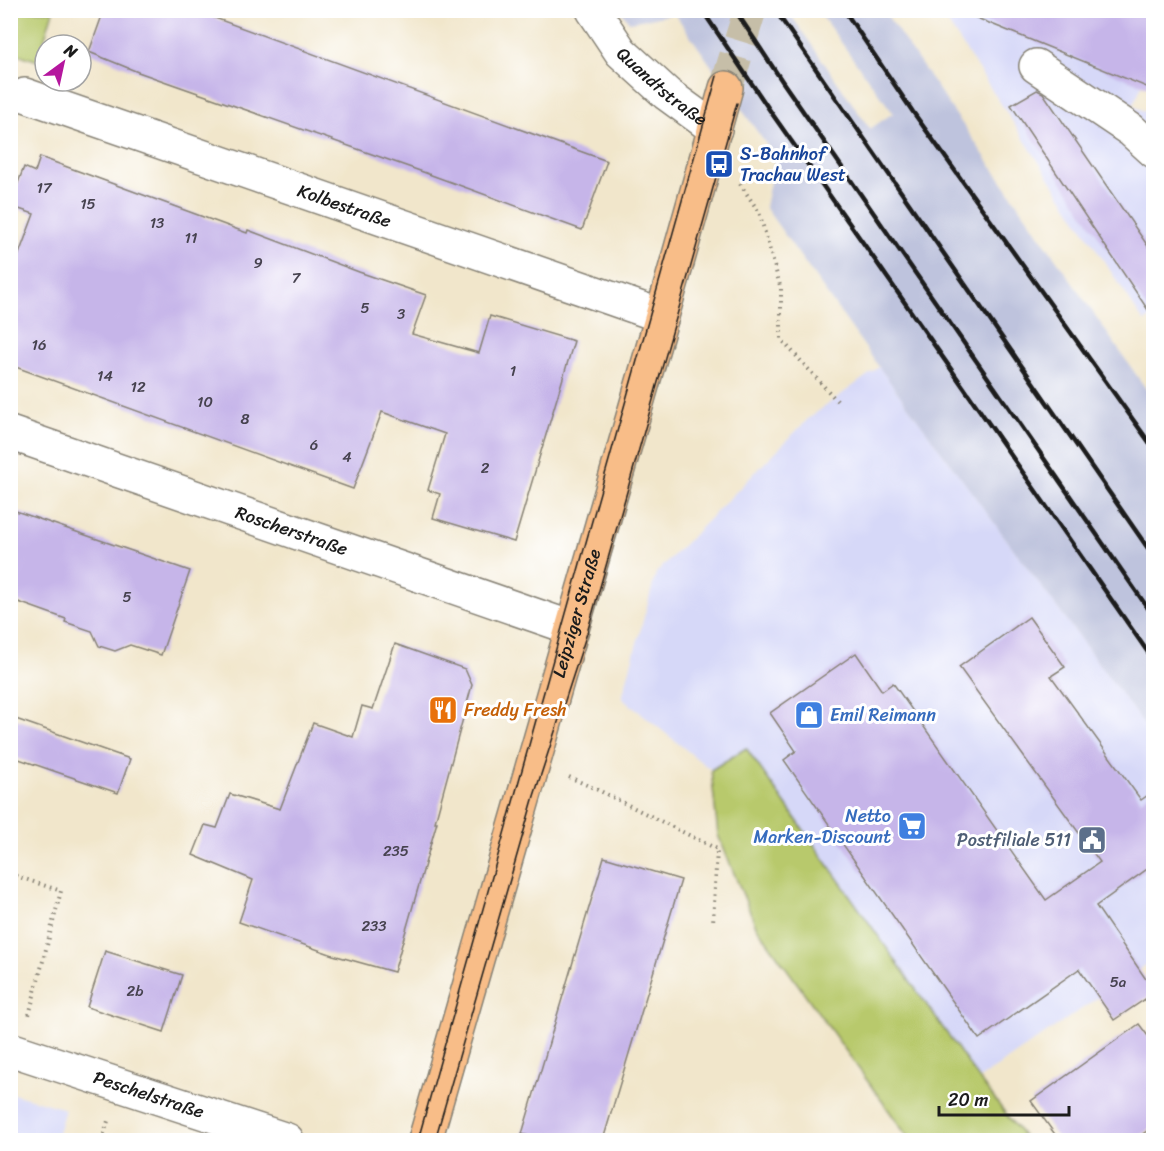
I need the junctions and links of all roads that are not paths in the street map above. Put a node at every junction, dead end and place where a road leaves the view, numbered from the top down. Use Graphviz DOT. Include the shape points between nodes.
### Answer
graph roads {
  1 [pos="593,10"];
  2 [pos="1036,66"];
  3 [pos="726,88"];
  4 [pos="25,95"];
  5 [pos="715,129"];
  6 [pos="1154,151"];
  7 [pos="662,316"];
  8 [pos="10,433"];
  9 [pos="572,628"];
  10 [pos="15,1050"];
  11 [pos="287,1140"];
  12 [pos="426,1140"];
  1 -- 5 [label="street, Quandtstraße" via="621,52 667,94"];
  2 -- 6 [label="street" via="1131,130"];
  3 -- 5 [label="main road, Leipziger Straße"];
  4 -- 7 [label="street, Kolbestraße"];
  5 -- 7 [label="main road, Leipziger Straße"];
  7 -- 9 [label="main road, Leipziger Straße"];
  8 -- 9 [label="street, Roscherstraße"];
  9 -- 12 [label="main road, Leipziger Straße"];
  10 -- 11 [label="street, Peschelstraße"];
}
